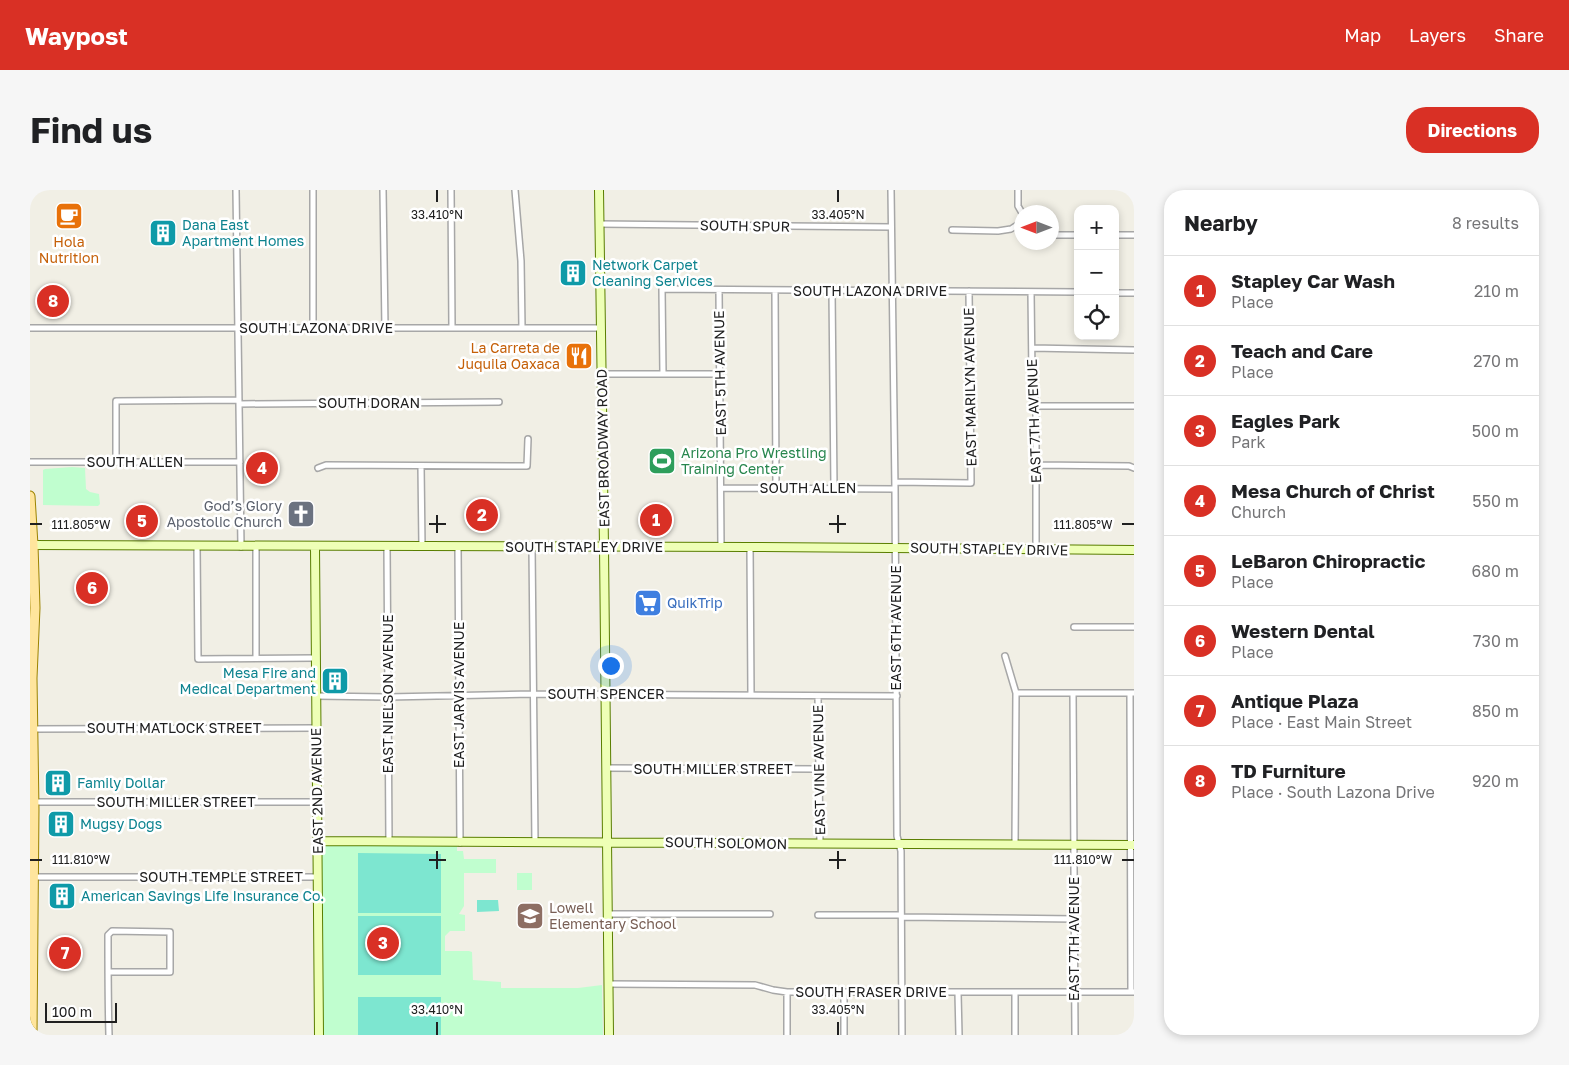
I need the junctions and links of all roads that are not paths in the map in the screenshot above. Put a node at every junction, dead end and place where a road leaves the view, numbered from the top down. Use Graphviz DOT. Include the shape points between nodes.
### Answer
graph roads {
  1 [pos="236,190"];
  2 [pos="313,190"];
  3 [pos="383,190"];
  4 [pos="450,190"];
  5 [pos="516,190"];
  6 [pos="599,190"];
  7 [pos="891,190"];
  8 [pos="1018,190"];
  9 [pos="1018,205"];
  10 [pos="600,224"];
  11 [pos="1014,226"];
  12 [pos="891,227"];
  13 [pos="952,230"];
  14 [pos="1059,235"];
  15 [pos="1074,235"];
  16 [pos="1119,235"];
  17 [pos="1134,235"];
  18 [pos="719,290"];
  19 [pos="775,290"];
  20 [pos="832,291"];
  21 [pos="968,291"];
  22 [pos="892,292"];
  23 [pos="1031,292"];
  24 [pos="1074,292"];
  25 [pos="1119,292"];
  26 [pos="1134,293"];
  27 [pos="30,328"];
  28 [pos="238,328"];
  29 [pos="313,328"];
  30 [pos="385,328"];
  31 [pos="452,328"];
  32 [pos="522,328"];
  33 [pos="601,328"];
  34 [pos="1032,348"];
  35 [pos="1134,350"];
  36 [pos="602,374"];
  37 [pos="663,374"];
  38 [pos="720,374"];
  39 [pos="239,402"];
  40 [pos="499,402"];
  41 [pos="1036,406"];
  42 [pos="1134,406"];
  43 [pos="528,439"];
  44 [pos="30,462"];
  45 [pos="116,462"];
  46 [pos="240,462"];
  47 [pos="1036,465"];
  48 [pos="421,466"];
  49 [pos="318,468"];
  50 [pos="1134,468"];
  51 [pos="895,482"];
  52 [pos="721,488"];
  53 [pos="776,488"];
  54 [pos="834,488"];
  55 [pos="895,489"];
  56 [pos="30,496"];
  57 [pos="32,545"];
  58 [pos="197,546"];
  59 [pos="241,546"];
  60 [pos="256,546"];
  61 [pos="315,547"];
  62 [pos="387,547"];
  63 [pos="422,547"];
  64 [pos="458,547"];
  65 [pos="532,547"];
  66 [pos="604,547"];
  67 [pos="721,547"];
  68 [pos="750,547"];
  69 [pos="896,548"];
  70 [pos="1036,550"];
  71 [pos="1134,550"];
  72 [pos="1074,627"];
  73 [pos="1134,627"];
  74 [pos="1005,656"];
  75 [pos="256,658"];
  76 [pos="315,658"];
  77 [pos="1016,693"];
  78 [pos="1073,693"];
  79 [pos="1132,693"];
  80 [pos="459,694"];
  81 [pos="533,694"];
  82 [pos="606,694"];
  83 [pos="751,695"];
  84 [pos="316,696"];
  85 [pos="818,696"];
  86 [pos="897,696"];
  87 [pos="388,697"];
  88 [pos="316,728"];
  89 [pos="32,729"];
  90 [pos="606,768"];
  91 [pos="819,769"];
  92 [pos="34,802"];
  93 [pos="317,802"];
  94 [pos="318,841"];
  95 [pos="390,842"];
  96 [pos="460,842"];
  97 [pos="535,842"];
  98 [pos="607,843"];
  99 [pos="820,844"];
  100 [pos="899,844"];
  101 [pos="1015,844"];
  102 [pos="1074,845"];
  103 [pos="1133,845"];
  104 [pos="33,877"];
  105 [pos="318,877"];
  106 [pos="608,914"];
  107 [pos="770,914"];
  108 [pos="818,915"];
  109 [pos="901,916"];
  110 [pos="1075,919"];
  111 [pos="108,972"];
  112 [pos="609,984"];
  113 [pos="786,992"];
  114 [pos="844,992"];
  115 [pos="902,992"];
  116 [pos="1075,992"];
  117 [pos="1133,992"];
  118 [pos="958,993"];
  119 [pos="1015,993"];
  120 [pos="32,1035"];
  121 [pos="109,1035"];
  122 [pos="319,1035"];
  123 [pos="609,1035"];
  124 [pos="787,1035"];
  125 [pos="844,1035"];
  126 [pos="902,1035"];
  127 [pos="959,1035"];
  128 [pos="1015,1035"];
  129 [pos="1075,1035"];
  1 -- 28 [label="street"];
  2 -- 29 [label="street"];
  3 -- 30 [label="street"];
  4 -- 31 [label="street"];
  5 -- 32 [label="street"];
  6 -- 10 [label="main road, EAST BROADWAY ROAD"];
  7 -- 12 [label="street, EAST 6TH AVENUE"];
  8 -- 9 [label="street"];
  10 -- 12 [label="street, SOUTH SPUR"];
  10 -- 33 [label="main road, EAST BROADWAY ROAD"];
  11 -- 13 [label="street" via="998,232"];
  12 -- 22 [label="street, EAST 6TH AVENUE"];
  14 -- 15 [label="street"];
  16 -- 17 [label="street"];
  18 -- 19 [label="street, SOUTH LAZONA DRIVE"];
  18 -- 37 [label="street, SOUTH LAZONA DRIVE" via="662,289"];
  18 -- 38 [label="street, EAST 5TH AVENUE"];
  19 -- 20 [label="street, SOUTH LAZONA DRIVE"];
  19 -- 53 [label="street"];
  20 -- 22 [label="street, SOUTH LAZONA DRIVE"];
  20 -- 54 [label="street"];
  21 -- 22 [label="street, SOUTH LAZONA DRIVE"];
  21 -- 23 [label="street, SOUTH LAZONA DRIVE"];
  21 -- 51 [label="street, EAST MARILYN AVENUE" via="971,483"];
  22 -- 51 [label="street, EAST 6TH AVENUE"];
  23 -- 24 [label="street, SOUTH LAZONA DRIVE"];
  23 -- 34 [label="street, EAST 7TH AVENUE"];
  25 -- 26 [label="street"];
  27 -- 28 [label="street, SOUTH LAZONA DRIVE"];
  28 -- 29 [label="street, SOUTH LAZONA DRIVE"];
  28 -- 39 [label="street"];
  29 -- 30 [label="street, SOUTH LAZONA DRIVE"];
  30 -- 31 [label="street, SOUTH LAZONA DRIVE"];
  31 -- 32 [label="street, SOUTH LAZONA DRIVE"];
  32 -- 33 [label="street, SOUTH LAZONA DRIVE"];
  33 -- 36 [label="main road, EAST BROADWAY ROAD"];
  34 -- 35 [label="street"];
  34 -- 41 [label="street, EAST 7TH AVENUE"];
  36 -- 37 [label="street"];
  36 -- 66 [label="main road, EAST BROADWAY ROAD"];
  37 -- 38 [label="street"];
  38 -- 52 [label="street, EAST 5TH AVENUE"];
  39 -- 40 [label="street, SOUTH DORAN"];
  39 -- 45 [label="street, SOUTH DORAN" via="116,401"];
  39 -- 46 [label="street"];
  41 -- 42 [label="street"];
  41 -- 47 [label="street, EAST 7TH AVENUE"];
  43 -- 48 [label="street" via="528,466"];
  44 -- 45 [label="street, SOUTH ALLEN"];
  45 -- 46 [label="street, SOUTH ALLEN"];
  46 -- 59 [label="street"];
  47 -- 50 [label="street"];
  47 -- 70 [label="street, EAST 7TH AVENUE"];
  48 -- 49 [label="street" via="326,465"];
  48 -- 63 [label="street"];
  51 -- 55 [label="street, EAST 6TH AVENUE"];
  52 -- 53 [label="street, SOUTH ALLEN"];
  52 -- 67 [label="street, EAST 5TH AVENUE"];
  53 -- 54 [label="street, SOUTH ALLEN"];
  54 -- 55 [label="street, SOUTH ALLEN"];
  55 -- 69 [label="street, EAST 6TH AVENUE"];
  56 -- 57 [label="main road"];
  57 -- 58 [label="main road, SOUTH STAPLEY DRIVE"];
  57 -- 89 [label="main road" via="35,638"];
  58 -- 59 [label="main road, SOUTH STAPLEY DRIVE"];
  58 -- 75 [label="street" via="198,659"];
  59 -- 60 [label="main road, SOUTH STAPLEY DRIVE"];
  60 -- 61 [label="main road, SOUTH STAPLEY DRIVE"];
  60 -- 75 [label="street"];
  61 -- 62 [label="main road, SOUTH STAPLEY DRIVE"];
  61 -- 76 [label="main road, EAST 2ND AVENUE"];
  62 -- 63 [label="main road, SOUTH STAPLEY DRIVE"];
  62 -- 87 [label="street, EAST NIELSON AVENUE"];
  63 -- 64 [label="main road, SOUTH STAPLEY DRIVE"];
  64 -- 65 [label="main road, SOUTH STAPLEY DRIVE"];
  64 -- 80 [label="street, EAST JARVIS AVENUE"];
  65 -- 66 [label="main road, SOUTH STAPLEY DRIVE"];
  65 -- 81 [label="street"];
  66 -- 67 [label="main road, SOUTH STAPLEY DRIVE"];
  66 -- 82 [label="main road, EAST BROADWAY ROAD"];
  67 -- 68 [label="main road, SOUTH STAPLEY DRIVE"];
  68 -- 69 [label="main road, SOUTH STAPLEY DRIVE"];
  68 -- 83 [label="street"];
  69 -- 70 [label="main road, SOUTH STAPLEY DRIVE"];
  69 -- 86 [label="street, EAST 6TH AVENUE"];
  70 -- 71 [label="main road, SOUTH STAPLEY DRIVE"];
  72 -- 73 [label="street"];
  74 -- 77 [label="street"];
  75 -- 76 [label="street"];
  76 -- 84 [label="main road, EAST 2ND AVENUE"];
  77 -- 78 [label="street"];
  77 -- 101 [label="street"];
  78 -- 79 [label="street"];
  78 -- 102 [label="street, EAST 7TH AVENUE"];
  79 -- 103 [label="street"];
  80 -- 81 [label="street, SOUTH SPENCER"];
  80 -- 87 [label="street, SOUTH SPENCER"];
  80 -- 96 [label="street, EAST JARVIS AVENUE"];
  81 -- 82 [label="street, SOUTH SPENCER"];
  81 -- 97 [label="street"];
  82 -- 83 [label="street, SOUTH SPENCER"];
  82 -- 90 [label="main road, EAST BROADWAY ROAD"];
  83 -- 85 [label="street, SOUTH SPENCER"];
  84 -- 87 [label="street, SOUTH SPENCER"];
  84 -- 88 [label="main road, EAST 2ND AVENUE"];
  85 -- 86 [label="street, SOUTH SPENCER"];
  85 -- 91 [label="street, EAST VINE AVENUE"];
  86 -- 100 [label="street, EAST 6TH AVENUE"];
  87 -- 95 [label="street, EAST NIELSON AVENUE"];
  88 -- 89 [label="street, SOUTH MATLOCK STREET"];
  88 -- 93 [label="main road, EAST 2ND AVENUE"];
  89 -- 92 [label="main road"];
  90 -- 91 [label="street, SOUTH MILLER STREET"];
  90 -- 98 [label="main road, EAST BROADWAY ROAD"];
  91 -- 99 [label="street, EAST VINE AVENUE"];
  92 -- 93 [label="street, SOUTH MILLER STREET"];
  92 -- 104 [label="main road"];
  93 -- 94 [label="main road, EAST 2ND AVENUE"];
  94 -- 95 [label="main road, SOUTH SOLOMON"];
  94 -- 105 [label="main road, EAST 2ND AVENUE"];
  95 -- 96 [label="main road, SOUTH SOLOMON"];
  96 -- 97 [label="main road, SOUTH SOLOMON"];
  97 -- 98 [label="main road, SOUTH SOLOMON"];
  98 -- 99 [label="main road, SOUTH SOLOMON"];
  98 -- 106 [label="main road, EAST BROADWAY ROAD"];
  99 -- 100 [label="main road, SOUTH SOLOMON"];
  100 -- 101 [label="main road, SOUTH SOLOMON"];
  100 -- 109 [label="street, EAST 6TH AVENUE"];
  101 -- 102 [label="main road, SOUTH SOLOMON"];
  102 -- 103 [label="main road, SOUTH SOLOMON"];
  102 -- 110 [label="street, EAST 7TH AVENUE"];
  103 -- 117 [label="street"];
  104 -- 105 [label="street, SOUTH TEMPLE STREET"];
  104 -- 120 [label="main road"];
  105 -- 122 [label="main road, EAST 2ND AVENUE"];
  106 -- 107 [label="street"];
  106 -- 112 [label="main road, EAST BROADWAY ROAD"];
  108 -- 109 [label="street"];
  109 -- 110 [label="street"];
  109 -- 115 [label="street, EAST 6TH AVENUE"];
  110 -- 116 [label="street, EAST 7TH AVENUE"];
  111 -- 111 [label="street" via="108,935 112,931 170,932 170,972"];
  111 -- 121 [label="street"];
  112 -- 113 [label="street, SOUTH FRASER DRIVE" via="756,985"];
  112 -- 123 [label="main road, EAST BROADWAY ROAD"];
  113 -- 114 [label="street, SOUTH FRASER DRIVE"];
  113 -- 124 [label="street"];
  114 -- 115 [label="street, SOUTH FRASER DRIVE"];
  114 -- 125 [label="street"];
  115 -- 118 [label="street, SOUTH FRASER DRIVE"];
  115 -- 126 [label="street, EAST 6TH AVENUE"];
  116 -- 117 [label="street, SOUTH FRASER DRIVE"];
  116 -- 119 [label="street, SOUTH FRASER DRIVE"];
  116 -- 129 [label="street, EAST 7TH AVENUE"];
  118 -- 119 [label="street, SOUTH FRASER DRIVE"];
  118 -- 127 [label="street"];
  119 -- 128 [label="street"];
}
